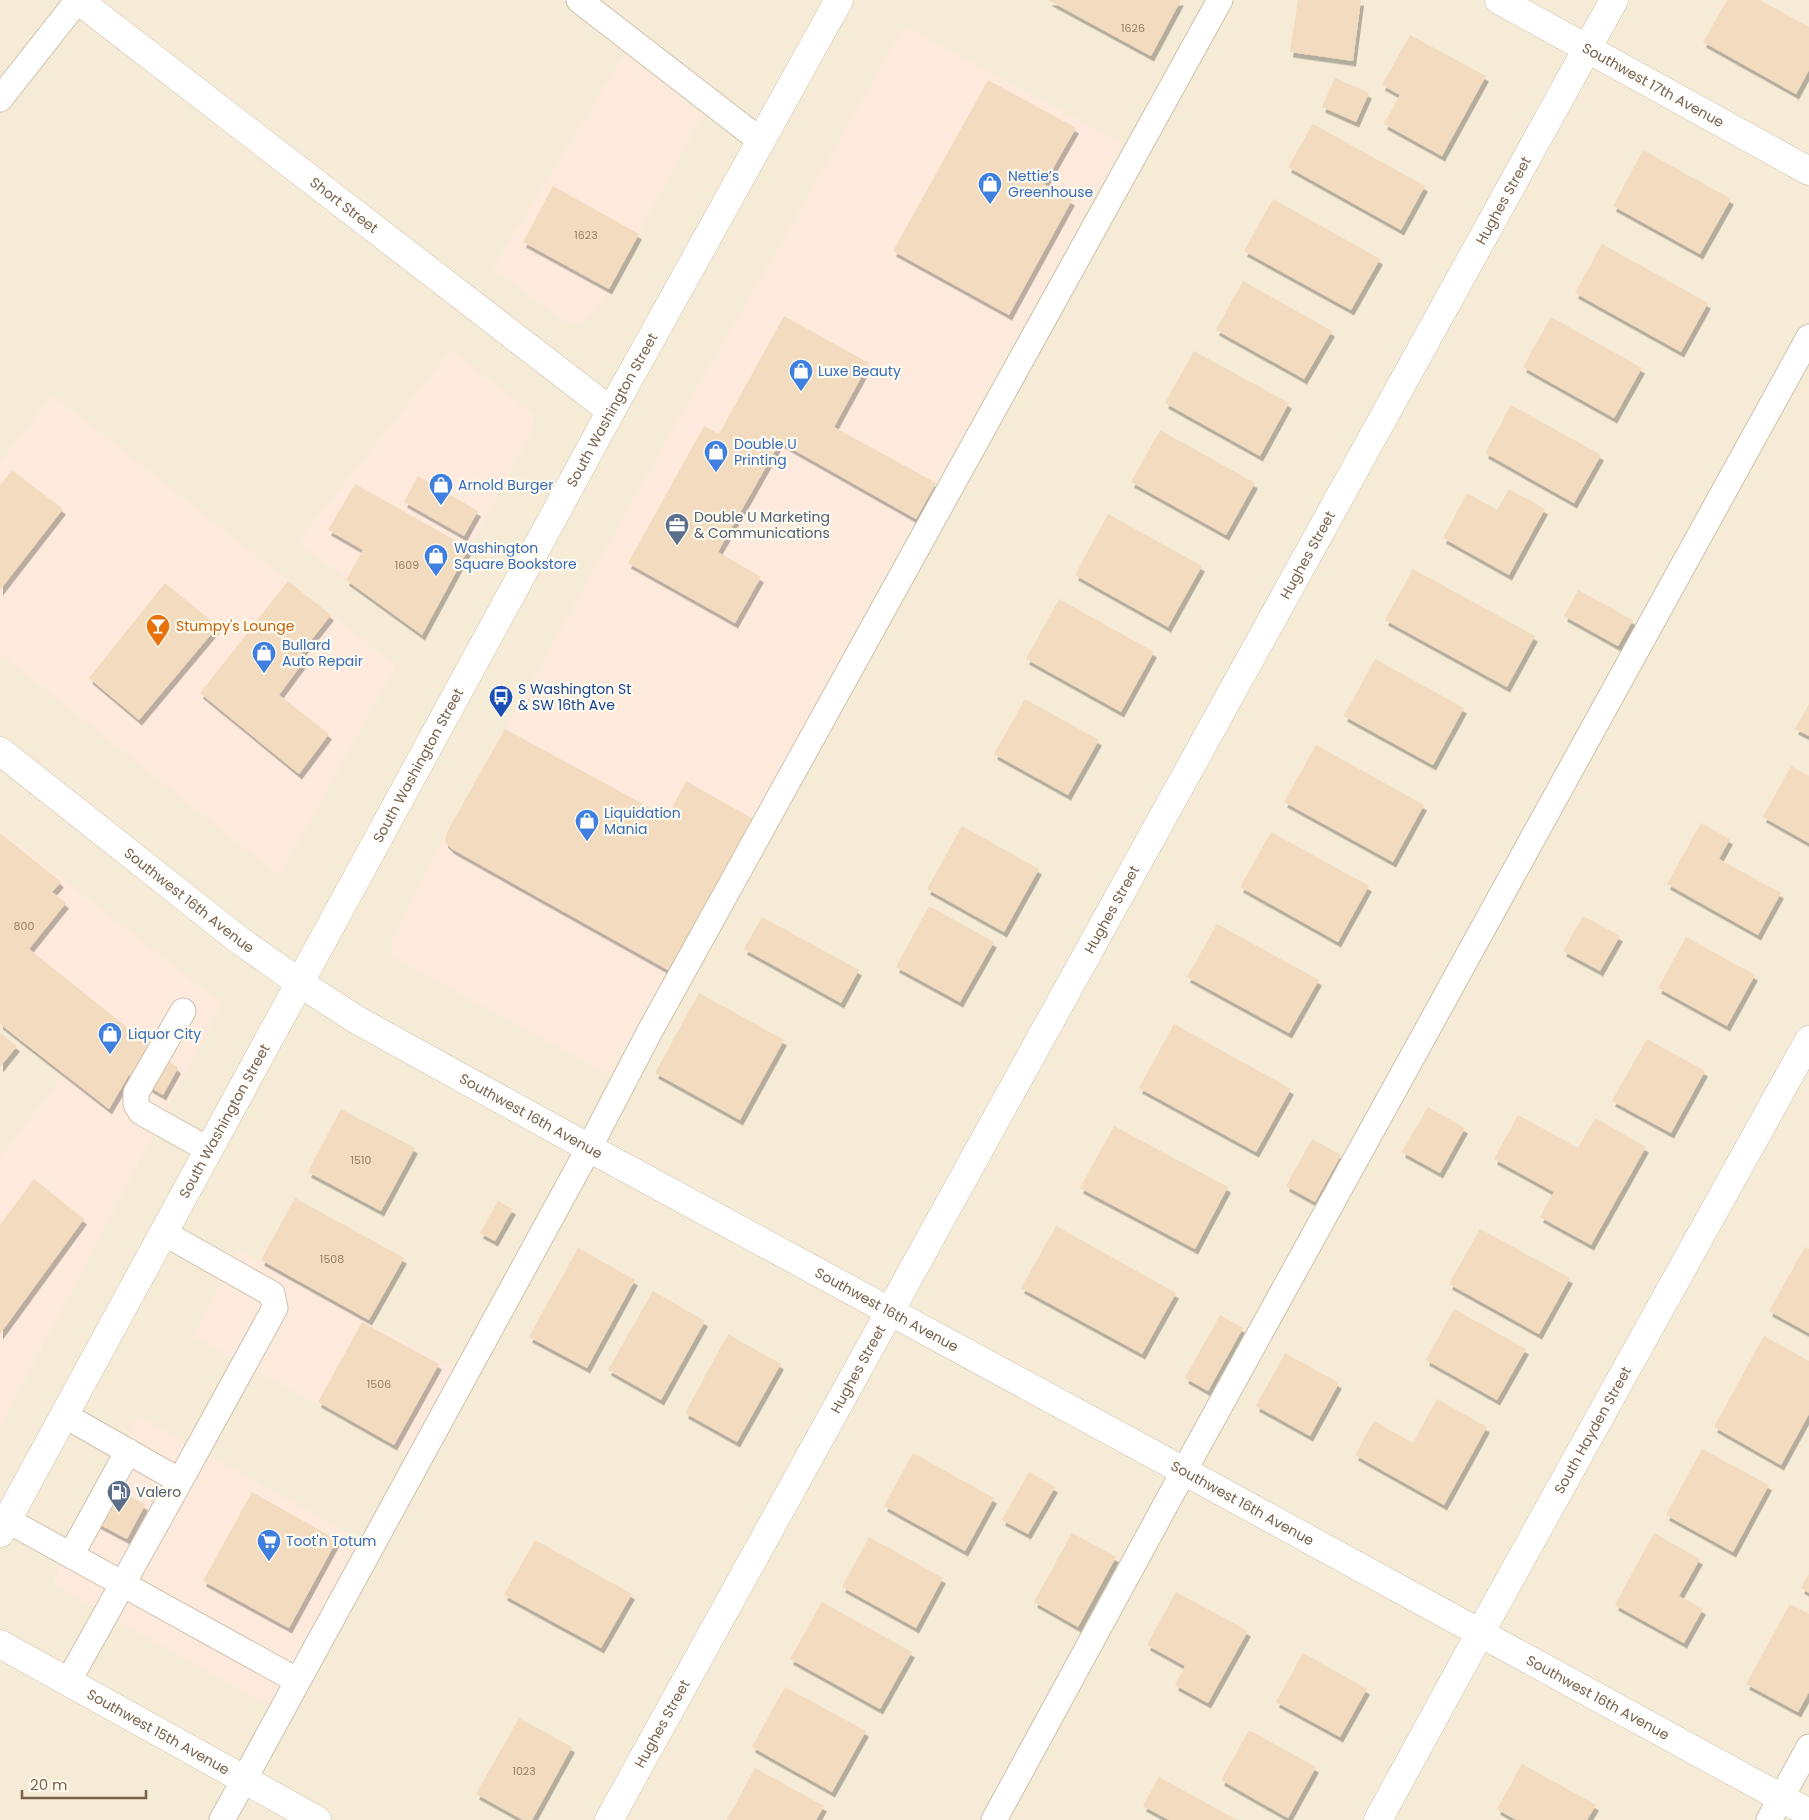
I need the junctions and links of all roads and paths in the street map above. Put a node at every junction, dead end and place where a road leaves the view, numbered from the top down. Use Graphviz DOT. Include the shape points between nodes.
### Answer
graph roads {
  1 [pos="78,0"];
  2 [pos="579,0"];
  3 [pos="839,0"];
  4 [pos="1220,0"];
  5 [pos="1499,0"];
  6 [pos="1614,0"];
  7 [pos="1587,50"];
  8 [pos="0,99"];
  9 [pos="761,140"];
  10 [pos="1809,171"];
  11 [pos="1809,337"];
  12 [pos="610,411"];
  13 [pos="0,751"];
  14 [pos="300,983"];
  15 [pos="183,1011"];
  16 [pos="1809,1040"];
  17 [pos="589,1148"];
  18 [pos="209,1150"];
  19 [pos="164,1233"];
  20 [pos="890,1311"];
  21 [pos="64,1415"];
  22 [pos="128,1451"];
  23 [pos="1184,1471"];
  24 [pos="180,1481"];
  25 [pos="3,1526"];
  26 [pos="71,1555"];
  27 [pos="123,1584"];
  28 [pos="1480,1633"];
  29 [pos="0,1644"];
  30 [pos="298,1681"];
  31 [pos="68,1682"];
  32 [pos="1809,1746"];
  33 [pos="244,1780"];
  34 [pos="1775,1809"];
  35 [pos="1809,1813"];
  36 [pos="222,1820"];
  37 [pos="317,1820"];
  38 [pos="609,1820"];
  39 [pos="994,1820"];
  40 [pos="1378,1820"];
  1 -- 8 [label="lane"];
  1 -- 12 [label="street, Short Street"];
  2 -- 9 [label="lane"];
  3 -- 9 [label="street, South Washington Street"];
  4 -- 17 [label="lane" via="650,1031"];
  5 -- 7 [label="street, Southwest 17th Avenue"];
  6 -- 7 [label="street, Hughes Street"];
  7 -- 10 [label="street, Southwest 17th Avenue"];
  7 -- 20 [label="street, Hughes Street"];
  9 -- 12 [label="street, South Washington Street"];
  11 -- 23 [label="lane"];
  12 -- 14 [label="street, South Washington Street"];
  13 -- 14 [label="street, Southwest 16th Avenue" via="239,940"];
  14 -- 17 [label="street, Southwest 16th Avenue" via="358,1020"];
  14 -- 18 [label="street, South Washington Street"];
  15 -- 18 [label="lane" via="136,1093 136,1104 141,1112"];
  16 -- 28 [label="street, South Hayden Street"];
  17 -- 20 [label="street, Southwest 16th Avenue"];
  17 -- 30 [label="lane"];
  18 -- 19 [label="street, South Washington Street"];
  19 -- 21 [label="street, South Washington Street"];
  19 -- 24 [label="lane" via="272,1294 276,1308"];
  20 -- 23 [label="street, Southwest 16th Avenue"];
  20 -- 38 [label="street, Hughes Street"];
  21 -- 22 [label="lane"];
  21 -- 25 [label="street, South Washington Street"];
  22 -- 24 [label="lane"];
  22 -- 26 [label="lane"];
  23 -- 28 [label="street, Southwest 16th Avenue"];
  23 -- 39 [label="lane"];
  24 -- 27 [label="lane"];
  25 -- 26 [label="lane"];
  26 -- 27 [label="lane"];
  27 -- 30 [label="lane"];
  27 -- 31 [label="lane"];
  28 -- 34 [label="street, Southwest 16th Avenue"];
  28 -- 40 [label="street, South Hayden Street"];
  29 -- 31 [label="street, Southwest 15th Avenue"];
  30 -- 33 [label="lane"];
  31 -- 33 [label="street, Southwest 15th Avenue"];
  32 -- 34 [label="lane"];
  33 -- 36 [label="lane"];
  33 -- 37 [label="street, Southwest 15th Avenue"];
  34 -- 35 [label="street, Southwest 16th Avenue"];
}
